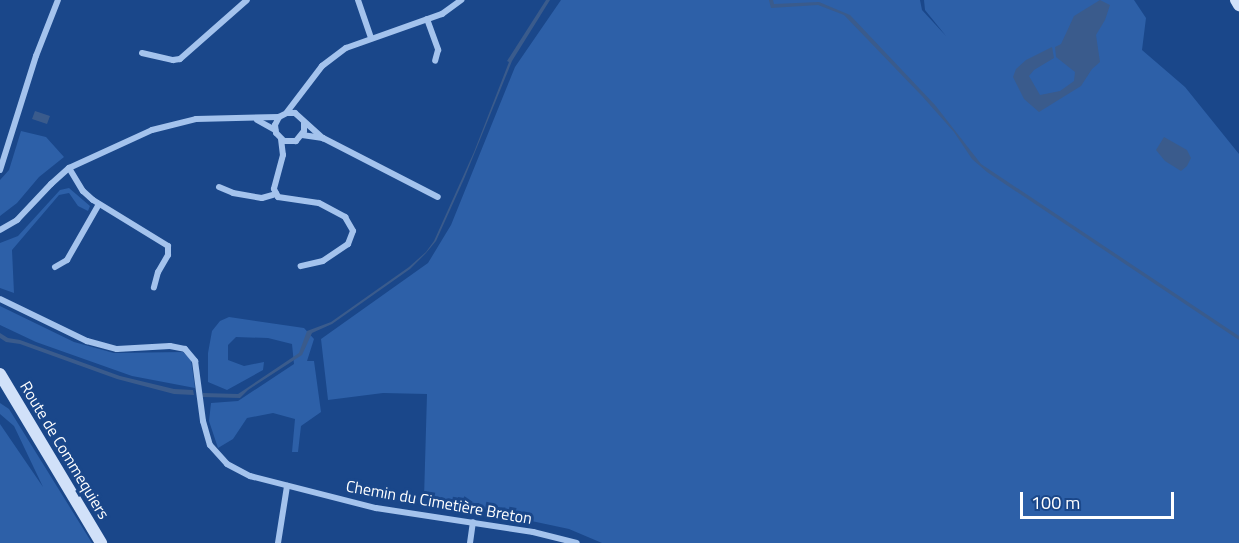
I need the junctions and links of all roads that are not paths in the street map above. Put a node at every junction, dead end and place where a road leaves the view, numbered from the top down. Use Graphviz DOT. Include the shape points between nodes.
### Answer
graph roads {
  1 [pos="58,0"];
  2 [pos="247,0"];
  3 [pos="358,0"];
  4 [pos="461,0"];
  5 [pos="1236,0"];
  6 [pos="1239,5"];
  7 [pos="427,19"];
  8 [pos="371,38"];
  9 [pos="142,52"];
  10 [pos="435,61"];
  11 [pos="298,100"];
  12 [pos="287,113"];
  13 [pos="299,115"];
  14 [pos="279,117"];
  15 [pos="257,119"];
  16 [pos="304,123"];
  17 [pos="275,130"];
  18 [pos="302,135"];
  19 [pos="323,138"];
  20 [pos="281,139"];
  21 [pos="292,142"];
  22 [pos="283,155"];
  23 [pos="69,168"];
  24 [pos="0,170"];
  25 [pos="219,187"];
  26 [pos="276,194"];
  27 [pos="438,197"];
  28 [pos="99,204"];
  29 [pos="0,230"];
  30 [pos="301,266"];
  31 [pos="55,267"];
  32 [pos="154,288"];
  33 [pos="0,299"];
  34 [pos="0,374"];
  35 [pos="287,486"];
  36 [pos="473,522"];
  37 [pos="101,543"];
  38 [pos="278,543"];
  39 [pos="470,543"];
  40 [pos="577,543"];
  1 -- 24 [label="street"];
  2 -- 9 [label="street" via="180,58 173,60"];
  3 -- 8 [label="street"];
  4 -- 7 [label="street" via="450,10"];
  5 -- 6 [label="street"];
  7 -- 8 [label="street"];
  7 -- 10 [label="street" via="438,50"];
  8 -- 11 [label="street" via="346,48 322,66"];
  11 -- 12 [label="street"];
  11 -- 13 [label="street"];
  12 -- 13 [label="street"];
  12 -- 14 [label="street"];
  13 -- 16 [label="street"];
  14 -- 15 [label="street"];
  14 -- 17 [label="street"];
  15 -- 17 [label="street"];
  15 -- 23 [label="street" via="212,117 167,125"];
  16 -- 18 [label="street"];
  16 -- 19 [label="street"];
  17 -- 20 [label="street"];
  18 -- 19 [label="street"];
  18 -- 21 [label="street"];
  19 -- 27 [label="street"];
  20 -- 21 [label="street"];
  20 -- 22 [label="street"];
  21 -- 22 [label="street"];
  22 -- 26 [label="street"];
  23 -- 28 [label="street" via="87,195"];
  23 -- 29 [label="street" via="17,220"];
  25 -- 26 [label="street" via="262,198"];
  26 -- 30 [label="street" via="281,199 319,203 352,225 353,235 348,244 323,261"];
  28 -- 31 [label="street" via="67,260"];
  28 -- 32 [label="street" via="168,246"];
  33 -- 35 [label="street, Chemin du Cimetière Breton" via="87,341 117,349 170,346 185,350 195,362 206,432 216,454 243,473"];
  34 -- 37 [label="street, Route de Commequiers"];
  35 -- 36 [label="street, Chemin du Cimetière Breton" via="376,508"];
  35 -- 38 [label="street"];
  36 -- 39 [label="street"];
  36 -- 40 [label="street, Chemin du Cimetière Breton"];
}
